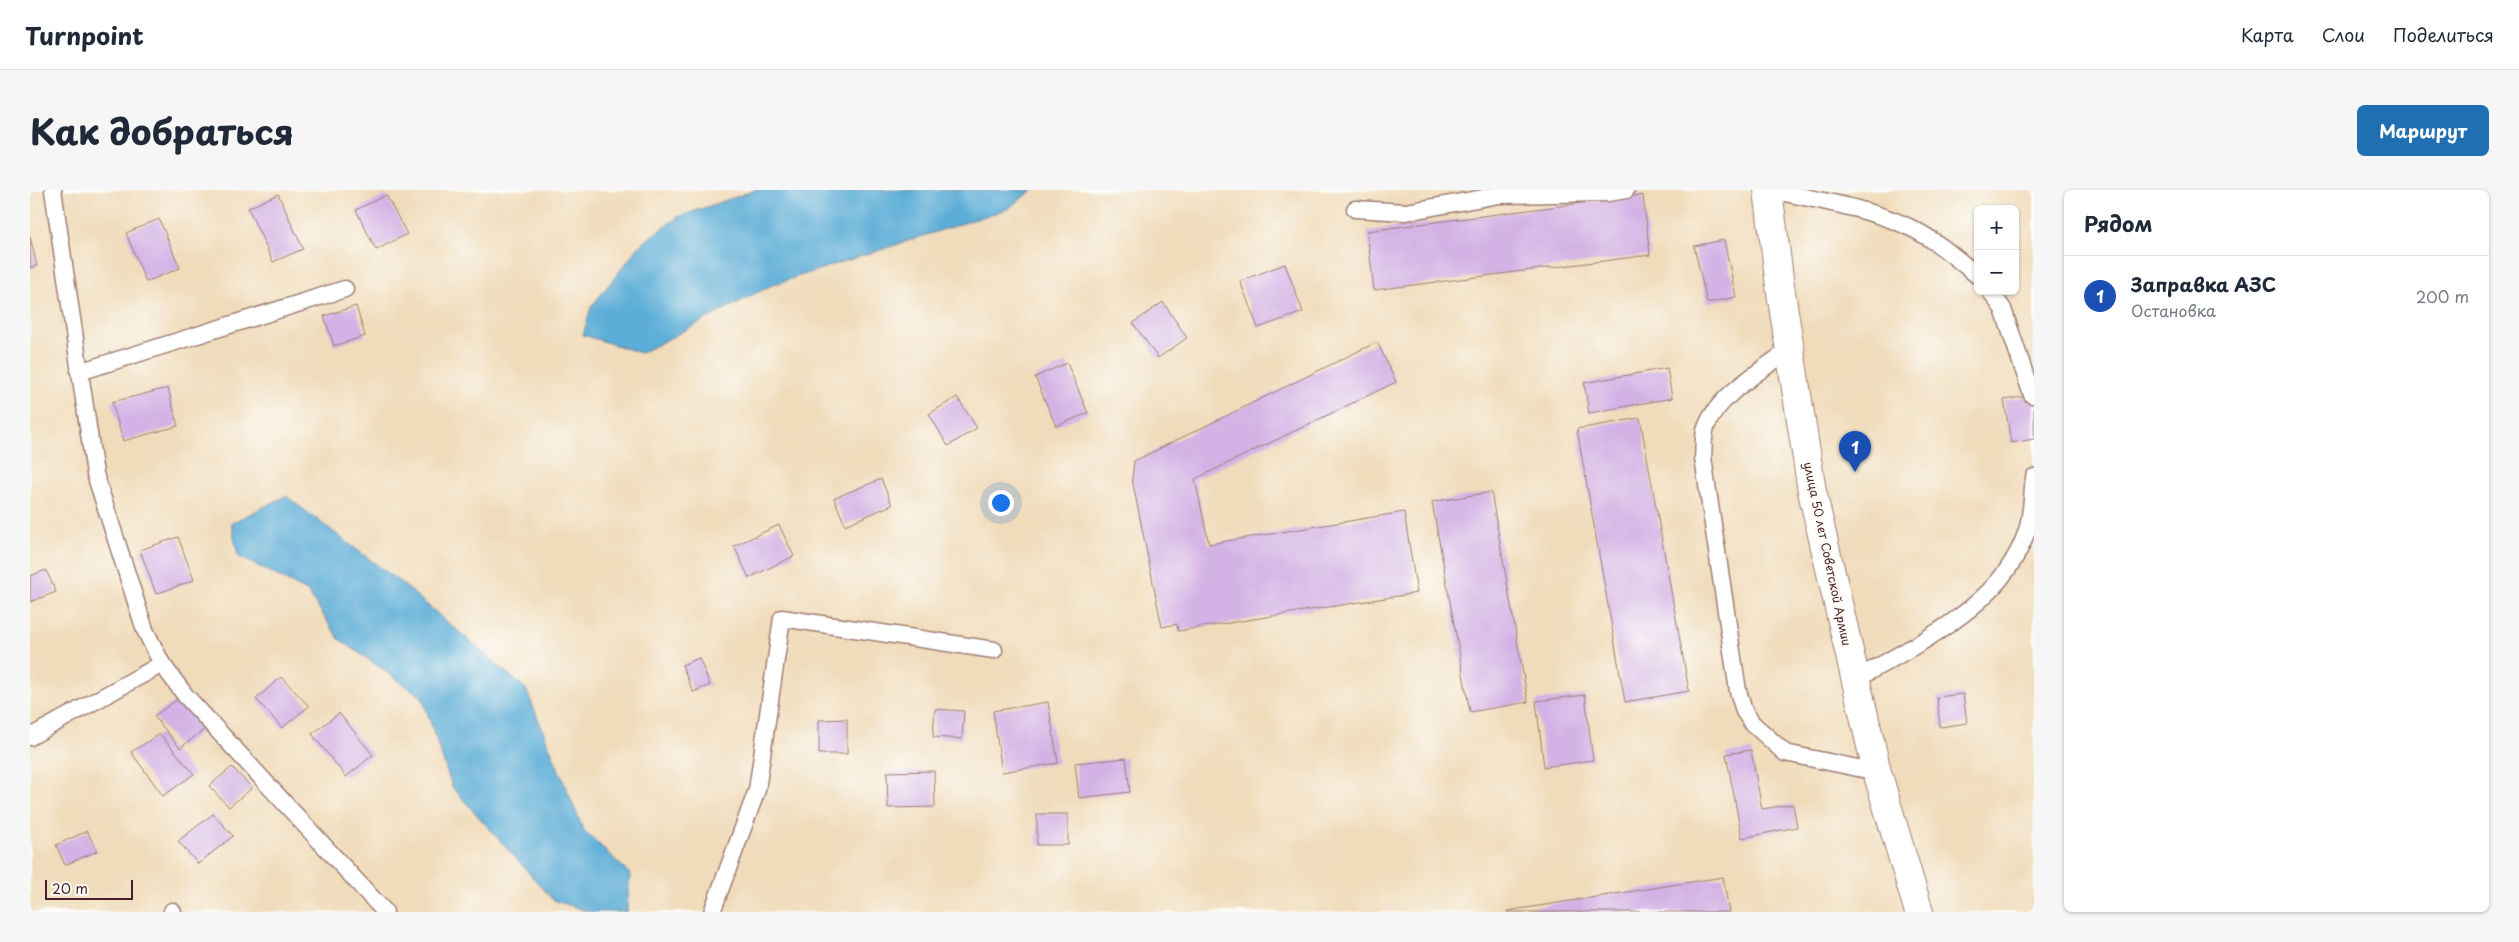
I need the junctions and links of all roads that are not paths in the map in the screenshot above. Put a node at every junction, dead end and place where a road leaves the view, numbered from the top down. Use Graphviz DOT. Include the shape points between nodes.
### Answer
graph roads {
  1 [pos="53,190"];
  2 [pos="1626,190"];
  3 [pos="1768,190"];
  4 [pos="1772,190"];
  5 [pos="1355,209"];
  6 [pos="1974,273"];
  7 [pos="346,289"];
  8 [pos="1993,295"];
  9 [pos="1790,349"];
  10 [pos="79,372"];
  11 [pos="2032,395"];
  12 [pos="2034,477"];
  13 [pos="994,650"];
  14 [pos="162,664"];
  15 [pos="1855,680"];
  16 [pos="30,738"];
  17 [pos="1877,772"];
  18 [pos="385,912"];
  19 [pos="712,912"];
  20 [pos="1919,912"];
  1 -- 10 [label="lane"];
  2 -- 5 [label="lane" via="1499,195 1406,212"];
  3 -- 9 [label="main road, улица 50 лет Советской Армии"];
  4 -- 6 [label="lane" via="1867,213 1912,228"];
  7 -- 10 [label="lane"];
  8 -- 11 [label="lane" via="2003,308"];
  9 -- 15 [label="main road, улица 50 лет Советской Армии" via="1812,491"];
  9 -- 17 [label="lane" via="1724,399 1705,431 1703,458 1738,691 1752,723 1785,753"];
  10 -- 14 [label="lane" via="95,474 145,630"];
  12 -- 15 [label="lane" via="2027,530 2010,565 1988,594 1963,615"];
  13 -- 19 [label="lane" via="782,618 757,790"];
  14 -- 16 [label="lane"];
  14 -- 18 [label="lane" via="185,695"];
  15 -- 17 [label="main road, улица 50 лет Советской Армии"];
  17 -- 20 [label="main road, улица 50 лет Советской Армии"];
}
